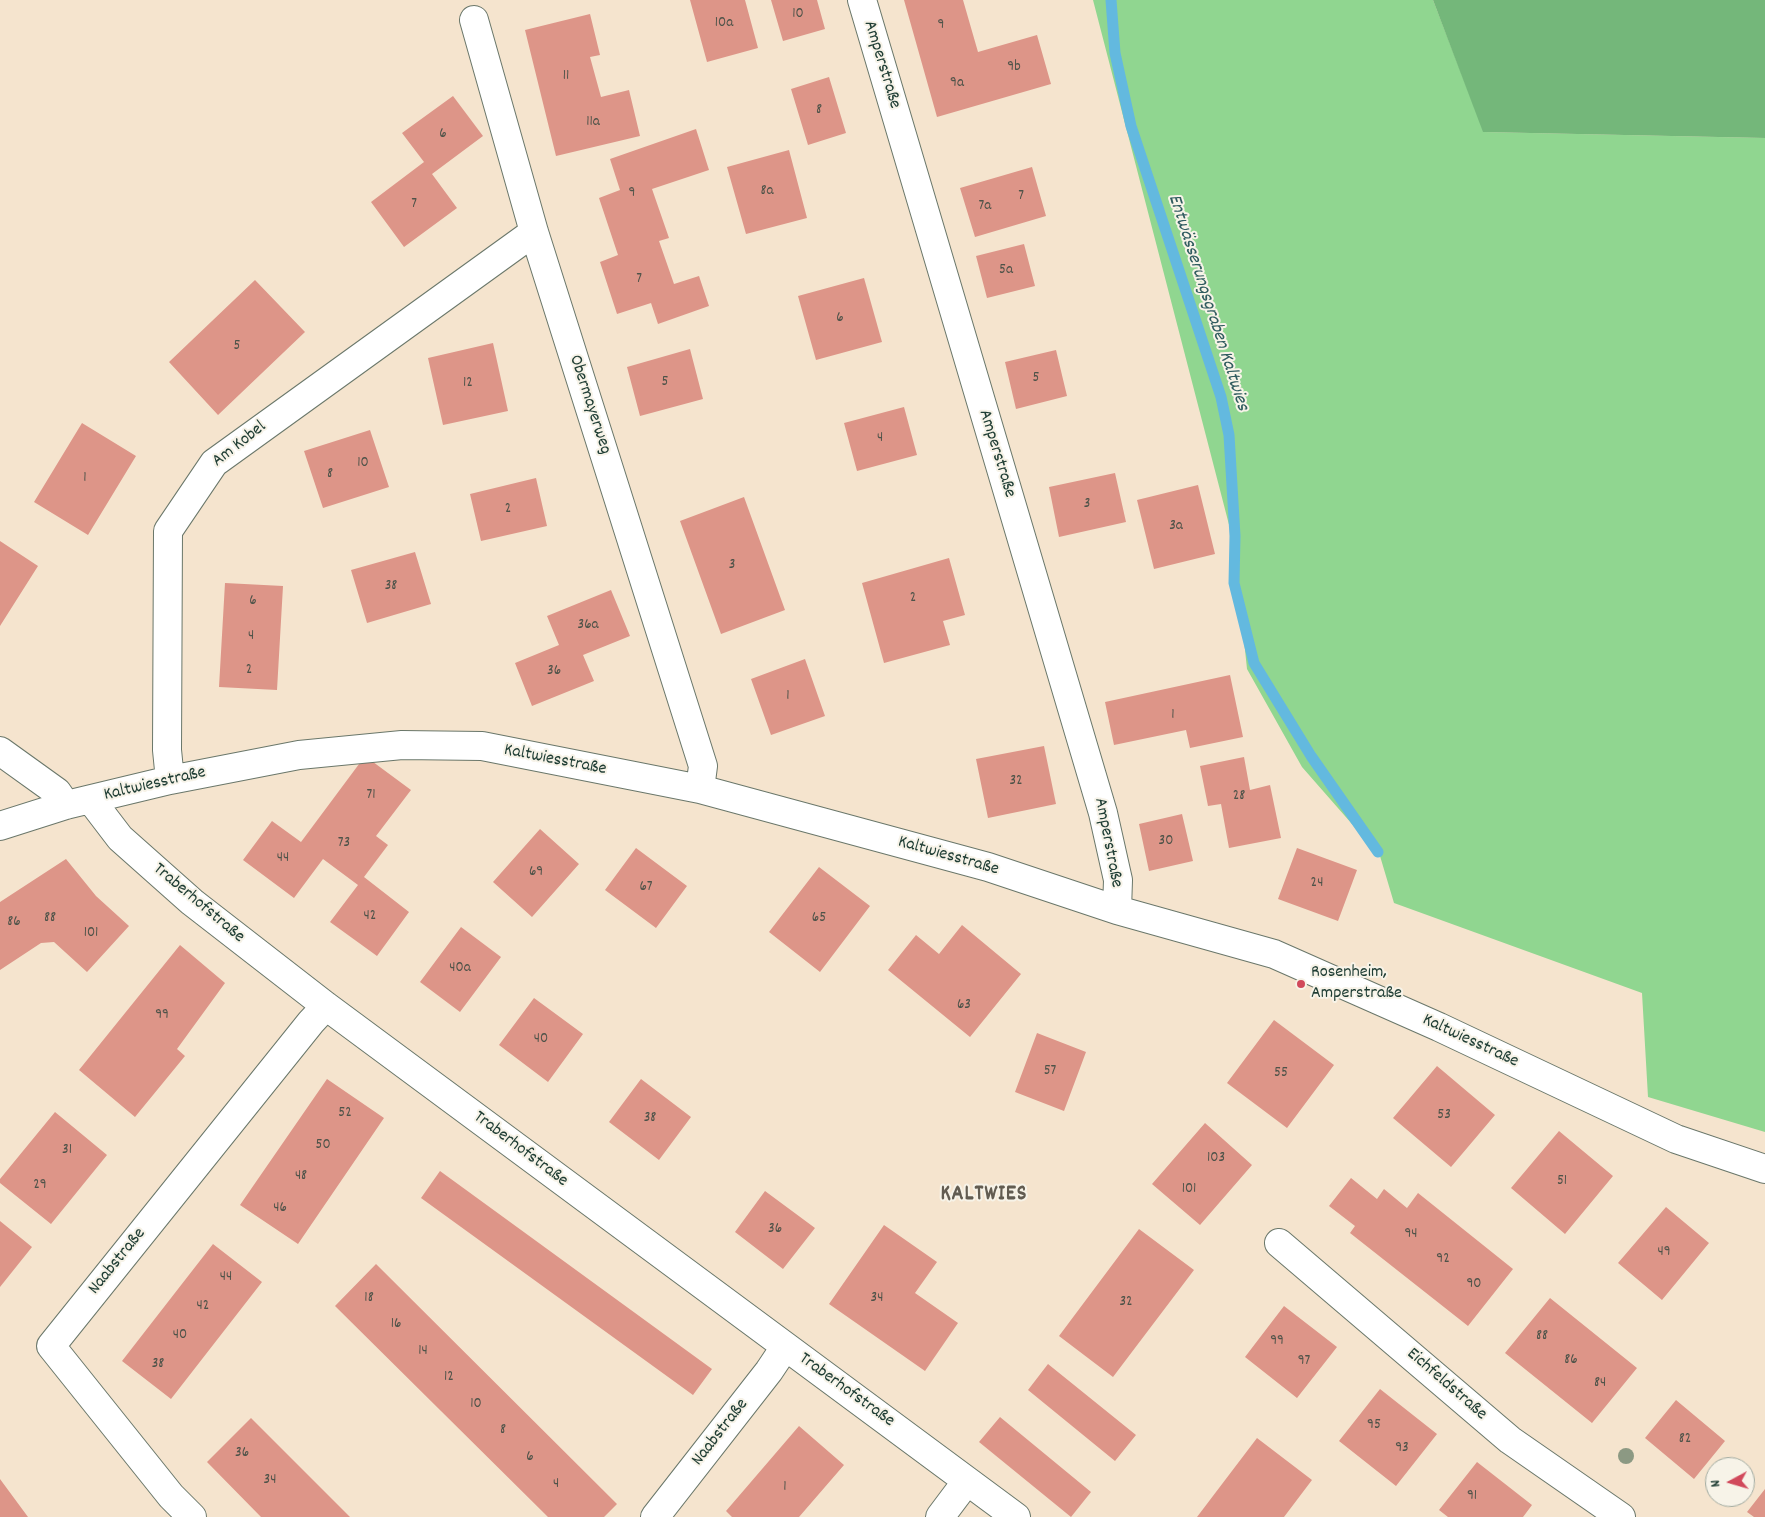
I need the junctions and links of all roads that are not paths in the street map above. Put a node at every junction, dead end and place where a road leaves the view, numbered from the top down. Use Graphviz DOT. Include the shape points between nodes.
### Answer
graph roads {
  1 [pos="862,0"];
  2 [pos="474,20"];
  3 [pos="534,232"];
  4 [pos="0,750"];
  5 [pos="170,780"];
  6 [pos="700,789"];
  7 [pos="78,802"];
  8 [pos="0,826"];
  9 [pos="1117,910"];
  10 [pos="326,1006"];
  11 [pos="1765,1170"];
  12 [pos="1279,1243"];
  13 [pos="785,1347"];
  14 [pos="967,1481"];
  15 [pos="192,1517"];
  16 [pos="655,1517"];
  17 [pos="940,1517"];
  18 [pos="1016,1517"];
  19 [pos="1621,1517"];
  1 -- 9 [label="street, Amperstraße" via="1103,813 1118,880"];
  2 -- 3 [label="street, Obermayerweg"];
  3 -- 5 [label="street, Am Kobel" via="214,463 168,531 167,750"];
  3 -- 6 [label="street, Obermayerweg" via="704,766"];
  4 -- 7 [label="street, Traberhofstraße" via="57,792"];
  5 -- 6 [label="street, Kaltwiesstraße" via="299,755 402,745 482,746"];
  5 -- 7 [label="street, Kaltwiesstraße"];
  6 -- 9 [label="street, Kaltwiesstraße" via="988,868"];
  7 -- 8 [label="street, Kaltwiesstraße"];
  7 -- 10 [label="street, Traberhofstraße" via="192,902"];
  9 -- 11 [label="street, Kaltwiesstraße" via="1274,954 1439,1027 1676,1139"];
  10 -- 13 [label="street, Traberhofstraße"];
  10 -- 15 [label="street, Naabstraße" via="51,1346 171,1496"];
  12 -- 19 [label="street, Eichfeldstraße" via="1510,1440"];
  13 -- 14 [label="street, Traberhofstraße"];
  13 -- 16 [label="street, Naabstraße"];
  14 -- 17 [label="street"];
  14 -- 18 [label="street, Traberhofstraße"];
}
